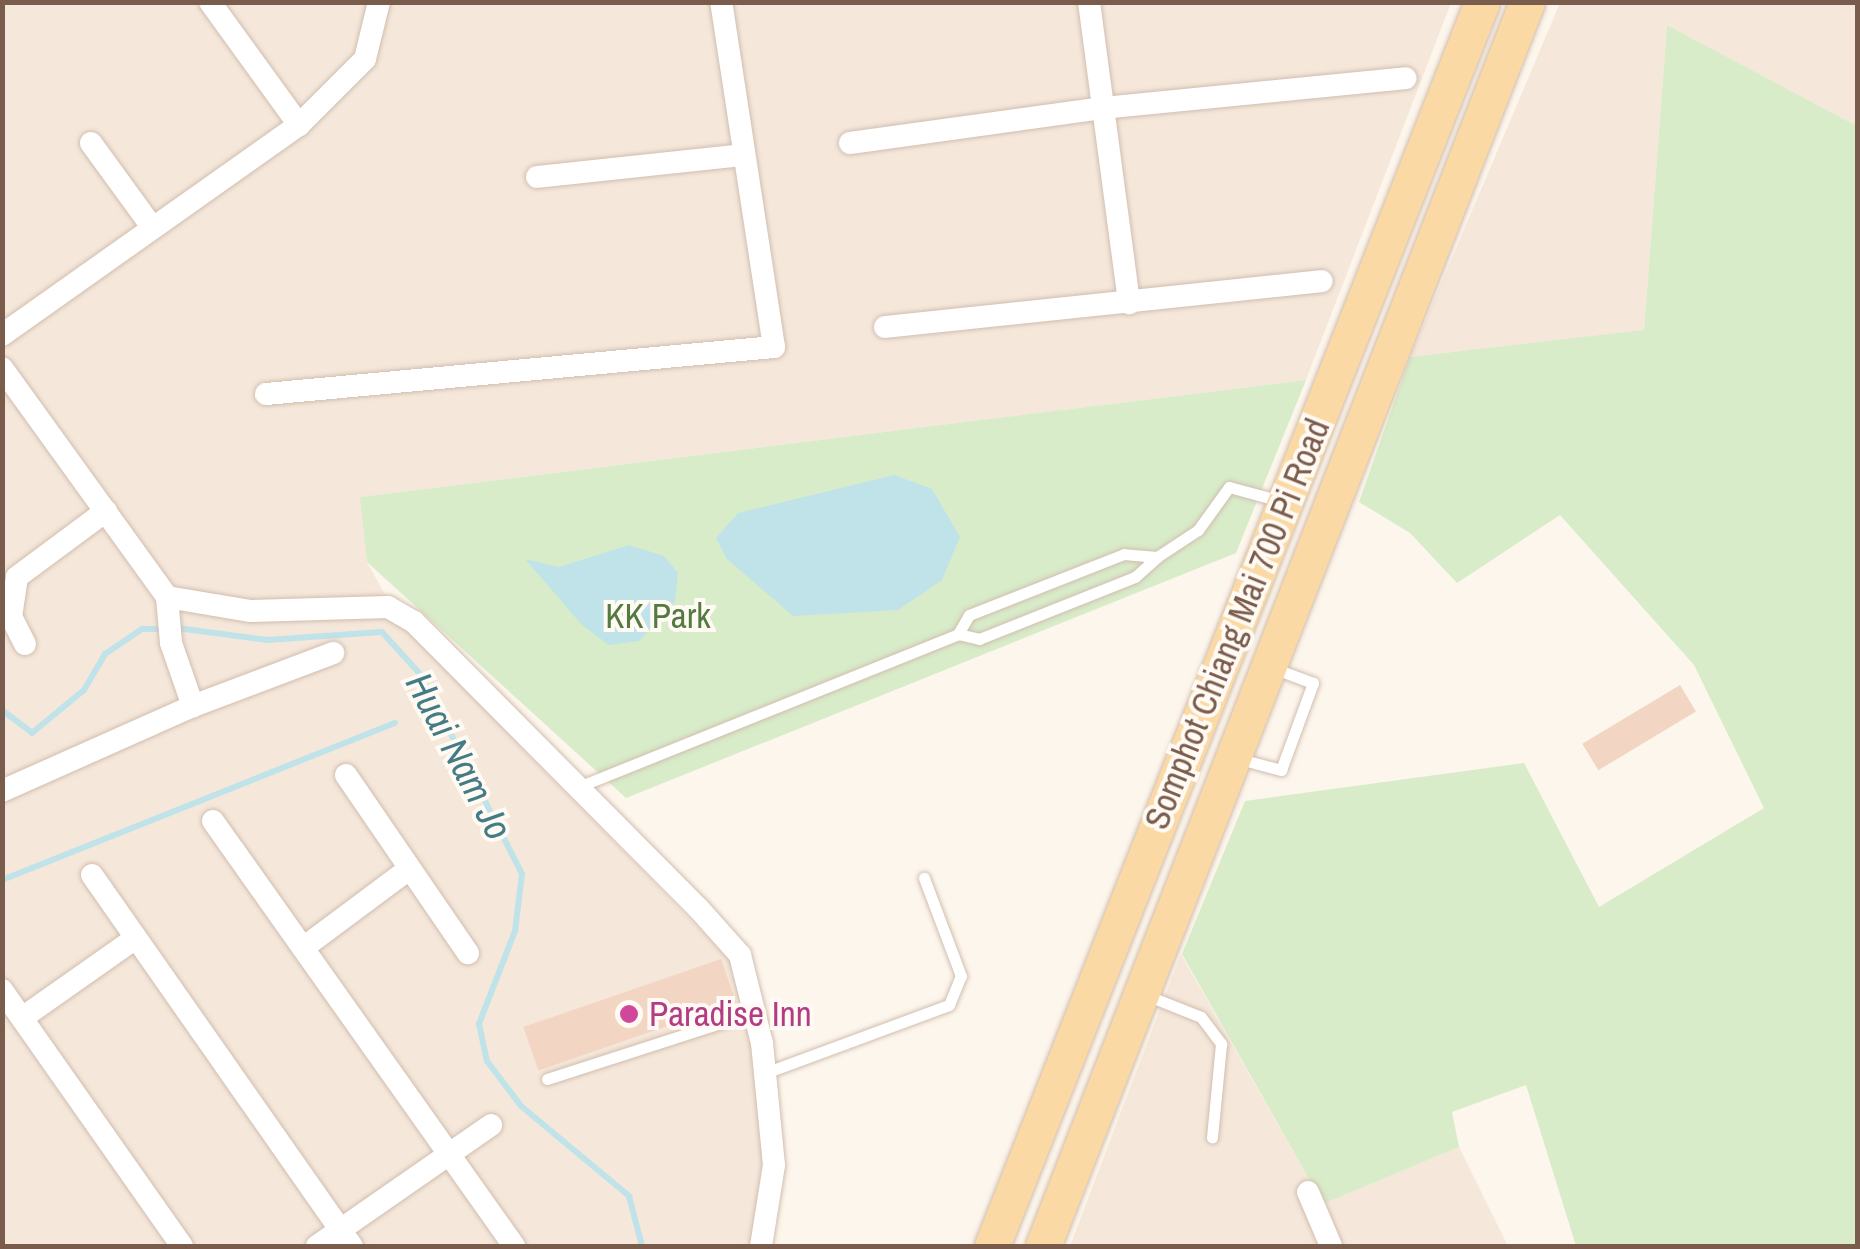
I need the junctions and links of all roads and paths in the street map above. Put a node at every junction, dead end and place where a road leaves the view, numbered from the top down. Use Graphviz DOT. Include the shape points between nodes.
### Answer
graph roads {
  1 [pos="210,2"];
  2 [pos="378,2"];
  3 [pos="720,2"];
  4 [pos="1088,2"];
  5 [pos="1482,2"];
  6 [pos="1527,2"];
  7 [pos="1406,78"];
  8 [pos="1102,108"];
  9 [pos="300,126"];
  10 [pos="850,142"];
  11 [pos="91,143"];
  12 [pos="743,154"];
  13 [pos="538,176"];
  14 [pos="152,227"];
  15 [pos="1322,281"];
  16 [pos="1129,303"];
  17 [pos="885,328"];
  18 [pos="2,335"];
  19 [pos="2,368"];
  20 [pos="266,394"];
  21 [pos="1285,503"];
  22 [pos="106,512"];
  23 [pos="1157,556"];
  24 [pos="168,606"];
  25 [pos="958,634"];
  26 [pos="25,644"];
  27 [pos="333,653"];
  28 [pos="1269,666"];
  29 [pos="193,706"];
  30 [pos="1234,757"];
  31 [pos="346,775"];
  32 [pos="578,786"];
  33 [pos="2,791"];
  34 [pos="212,821"];
  35 [pos="409,870"];
  36 [pos="92,875"];
  37 [pos="924,878"];
  38 [pos="136,938"];
  39 [pos="303,948"];
  40 [pos="468,953"];
  41 [pos="2,990"];
  42 [pos="1142,993"];
  43 [pos="754,1012"];
  44 [pos="22,1018"];
  45 [pos="765,1073"];
  46 [pos="547,1079"];
  47 [pos="491,1126"];
  48 [pos="1212,1138"];
  49 [pos="449,1155"];
  50 [pos="1308,1192"];
  51 [pos="346,1238"];
  52 [pos="182,1246"];
  53 [pos="317,1246"];
  54 [pos="514,1246"];
  55 [pos="761,1246"];
  56 [pos="992,1246"];
  57 [pos="1043,1246"];
  58 [pos="1330,1246"];
  1 -- 9 [label="street"];
  2 -- 9 [label="street" via="365,59"];
  3 -- 12 [label="street"];
  4 -- 8 [label="street"];
  5 -- 21 [label="main road, Somphot Chiang Mai 700 Pi Road"];
  6 -- 28 [label="main road, Somphot Chiang Mai 700 Pi Road"];
  7 -- 8 [label="street"];
  8 -- 10 [label="street"];
  8 -- 16 [label="street"];
  9 -- 14 [label="street"];
  11 -- 14 [label="street"];
  12 -- 13 [label="street"];
  12 -- 20 [label="street" via="774,347"];
  14 -- 18 [label="street"];
  15 -- 16 [label="street"];
  16 -- 17 [label="street"];
  19 -- 22 [label="street"];
  21 -- 23 [label="lane" via="1229,487 1198,530"];
  21 -- 56 [label="main road, Somphot Chiang Mai 700 Pi Road"];
  22 -- 24 [label="street"];
  22 -- 26 [label="street" via="17,577 11,617"];
  23 -- 25 [label="lane" via="1135,577 979,639"];
  23 -- 25 [label="lane" via="1124,554 969,615"];
  24 -- 29 [label="street" via="171,643"];
  24 -- 32 [label="street" via="251,612 388,607 414,622"];
  25 -- 32 [label="lane"];
  27 -- 29 [label="street"];
  28 -- 30 [label="main road, Somphot Chiang Mai 700 Pi Road"];
  28 -- 30 [label="lane" via="1313,683 1281,770"];
  29 -- 33 [label="street"];
  30 -- 42 [label="main road, Somphot Chiang Mai 700 Pi Road"];
  31 -- 35 [label="street"];
  32 -- 43 [label="street" via="740,955"];
  34 -- 39 [label="street"];
  35 -- 39 [label="street"];
  35 -- 40 [label="street"];
  36 -- 38 [label="street"];
  37 -- 45 [label="lane" via="962,976 948,1006"];
  38 -- 44 [label="street"];
  38 -- 51 [label="street"];
  39 -- 49 [label="street"];
  41 -- 44 [label="street"];
  42 -- 48 [label="lane" via="1201,1017 1220,1044"];
  42 -- 57 [label="main road, Somphot Chiang Mai 700 Pi Road"];
  43 -- 45 [label="street"];
  43 -- 46 [label="lane"];
  44 -- 52 [label="street"];
  45 -- 55 [label="street" via="774,1165"];
  47 -- 49 [label="street"];
  49 -- 51 [label="street"];
  49 -- 54 [label="street"];
  50 -- 58 [label="street"];
  51 -- 53 [label="street"];
}
